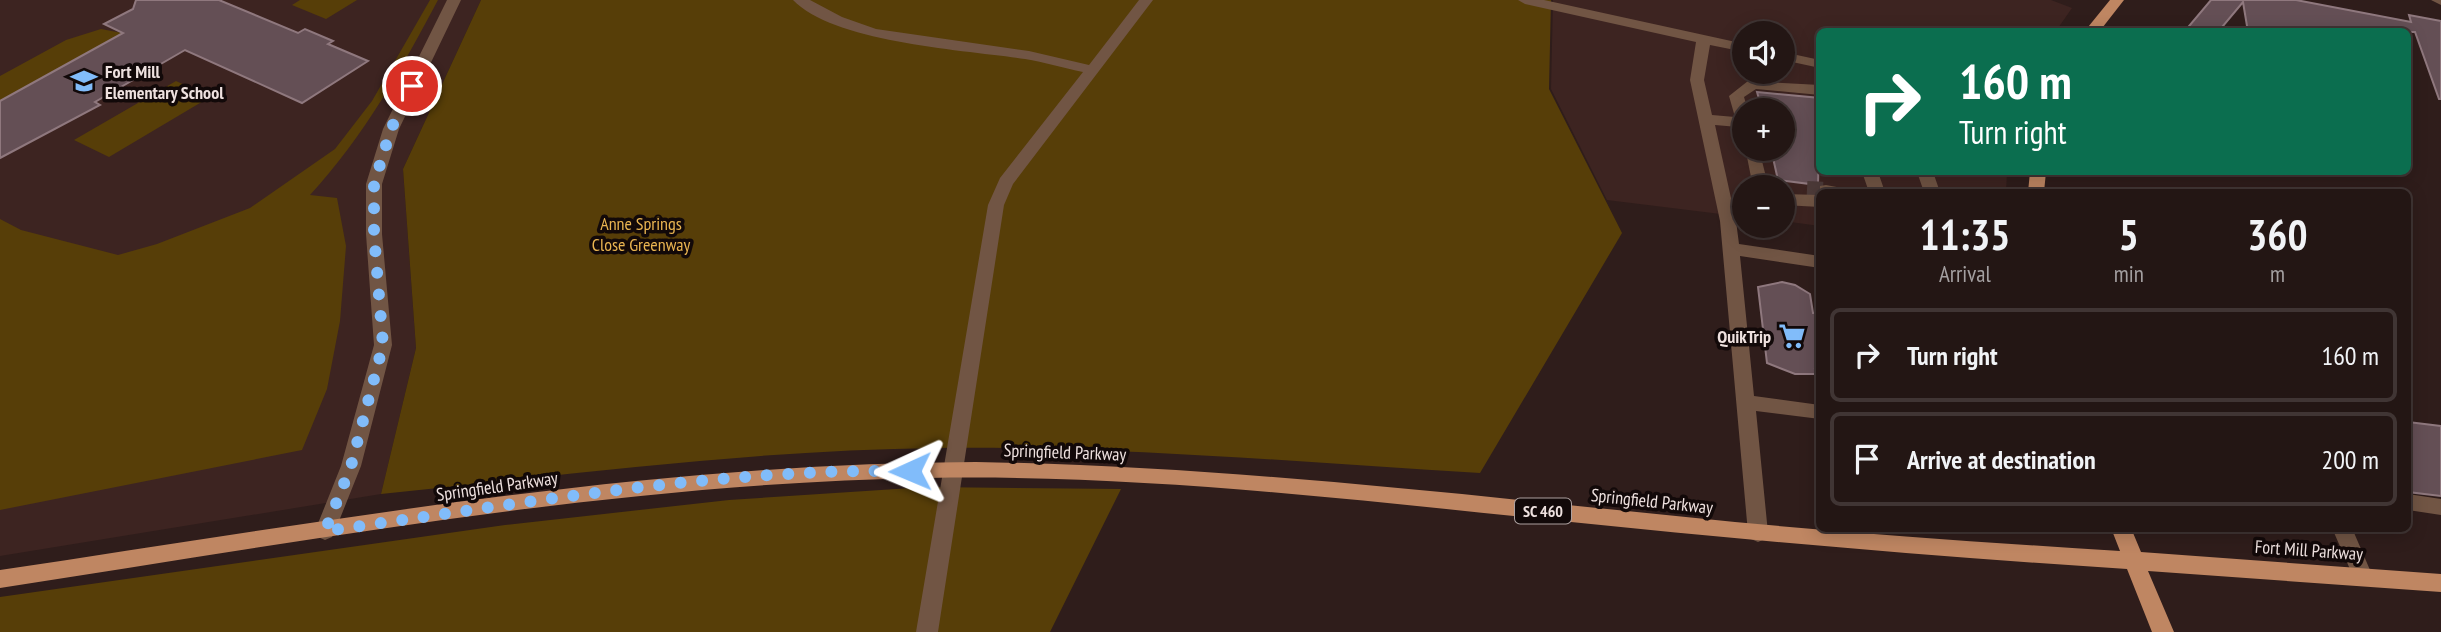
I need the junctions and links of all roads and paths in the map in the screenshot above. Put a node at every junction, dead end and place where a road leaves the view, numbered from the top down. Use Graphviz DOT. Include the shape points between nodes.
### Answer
graph roads {
  1 [pos="454,0"];
  2 [pos="800,0"];
  3 [pos="1146,0"];
  4 [pos="1525,0"];
  5 [pos="2117,0"];
  6 [pos="2094,28"];
  7 [pos="1704,40"];
  8 [pos="1732,45"];
  9 [pos="1795,59"];
  10 [pos="1816,63"];
  11 [pos="1092,71"];
  12 [pos="1816,90"];
  13 [pos="1737,98"];
  14 [pos="1705,120"];
  15 [pos="1732,123"];
  16 [pos="1795,188"];
  17 [pos="1807,189"];
  18 [pos="1816,196"];
  19 [pos="1795,198"];
  20 [pos="1730,249"];
  21 [pos="1816,260"];
  22 [pos="1745,402"];
  23 [pos="1816,411"];
  24 [pos="953,472"];
  25 [pos="2411,502"];
  26 [pos="2441,507"];
  27 [pos="325,531"];
  28 [pos="2122,532"];
  29 [pos="2344,532"];
  30 [pos="1758,533"];
  31 [pos="2133,560"];
  32 [pos="2363,577"];
  33 [pos="0,579"];
  34 [pos="2441,583"];
  35 [pos="927,632"];
  36 [pos="2163,632"];
  1 -- 27 [label="street" via="391,129 374,184 383,345 351,466"];
  2 -- 11 [label="street" via="874,33 1029,55"];
  3 -- 11 [label="street"];
  4 -- 7 [label="street"];
  5 -- 6 [label="main road"];
  7 -- 8 [label="street"];
  7 -- 14 [label="street" via="1697,75"];
  9 -- 10 [label="street"];
  11 -- 24 [label="street" via="1006,182 996,205"];
  12 -- 13 [label="street" via="1753,84"];
  14 -- 15 [label="street"];
  14 -- 20 [label="street"];
  16 -- 17 [label="street"];
  18 -- 19 [label="street"];
  20 -- 21 [label="street"];
  20 -- 22 [label="street"];
  22 -- 23 [label="street"];
  22 -- 30 [label="street"];
  24 -- 27 [label="main road, Springfield Parkway / SC 460" via="786,476 662,487"];
  24 -- 30 [label="main road, Springfield Parkway / SC 460" via="1152,476 1326,489"];
  24 -- 35 [label="street"];
  25 -- 26 [label="street"];
  27 -- 33 [label="main road, Springfield Parkway / SC 460"];
  28 -- 31 [label="main road"];
  29 -- 32 [label="street"];
  30 -- 31 [label="main road, Springfield Parkway / SC 460" via="1970,552"];
  31 -- 32 [label="main road, Fort Mill Parkway / SC 460"];
  31 -- 36 [label="main road"];
  32 -- 34 [label="main road, Fort Mill Parkway / SC 460"];
}
